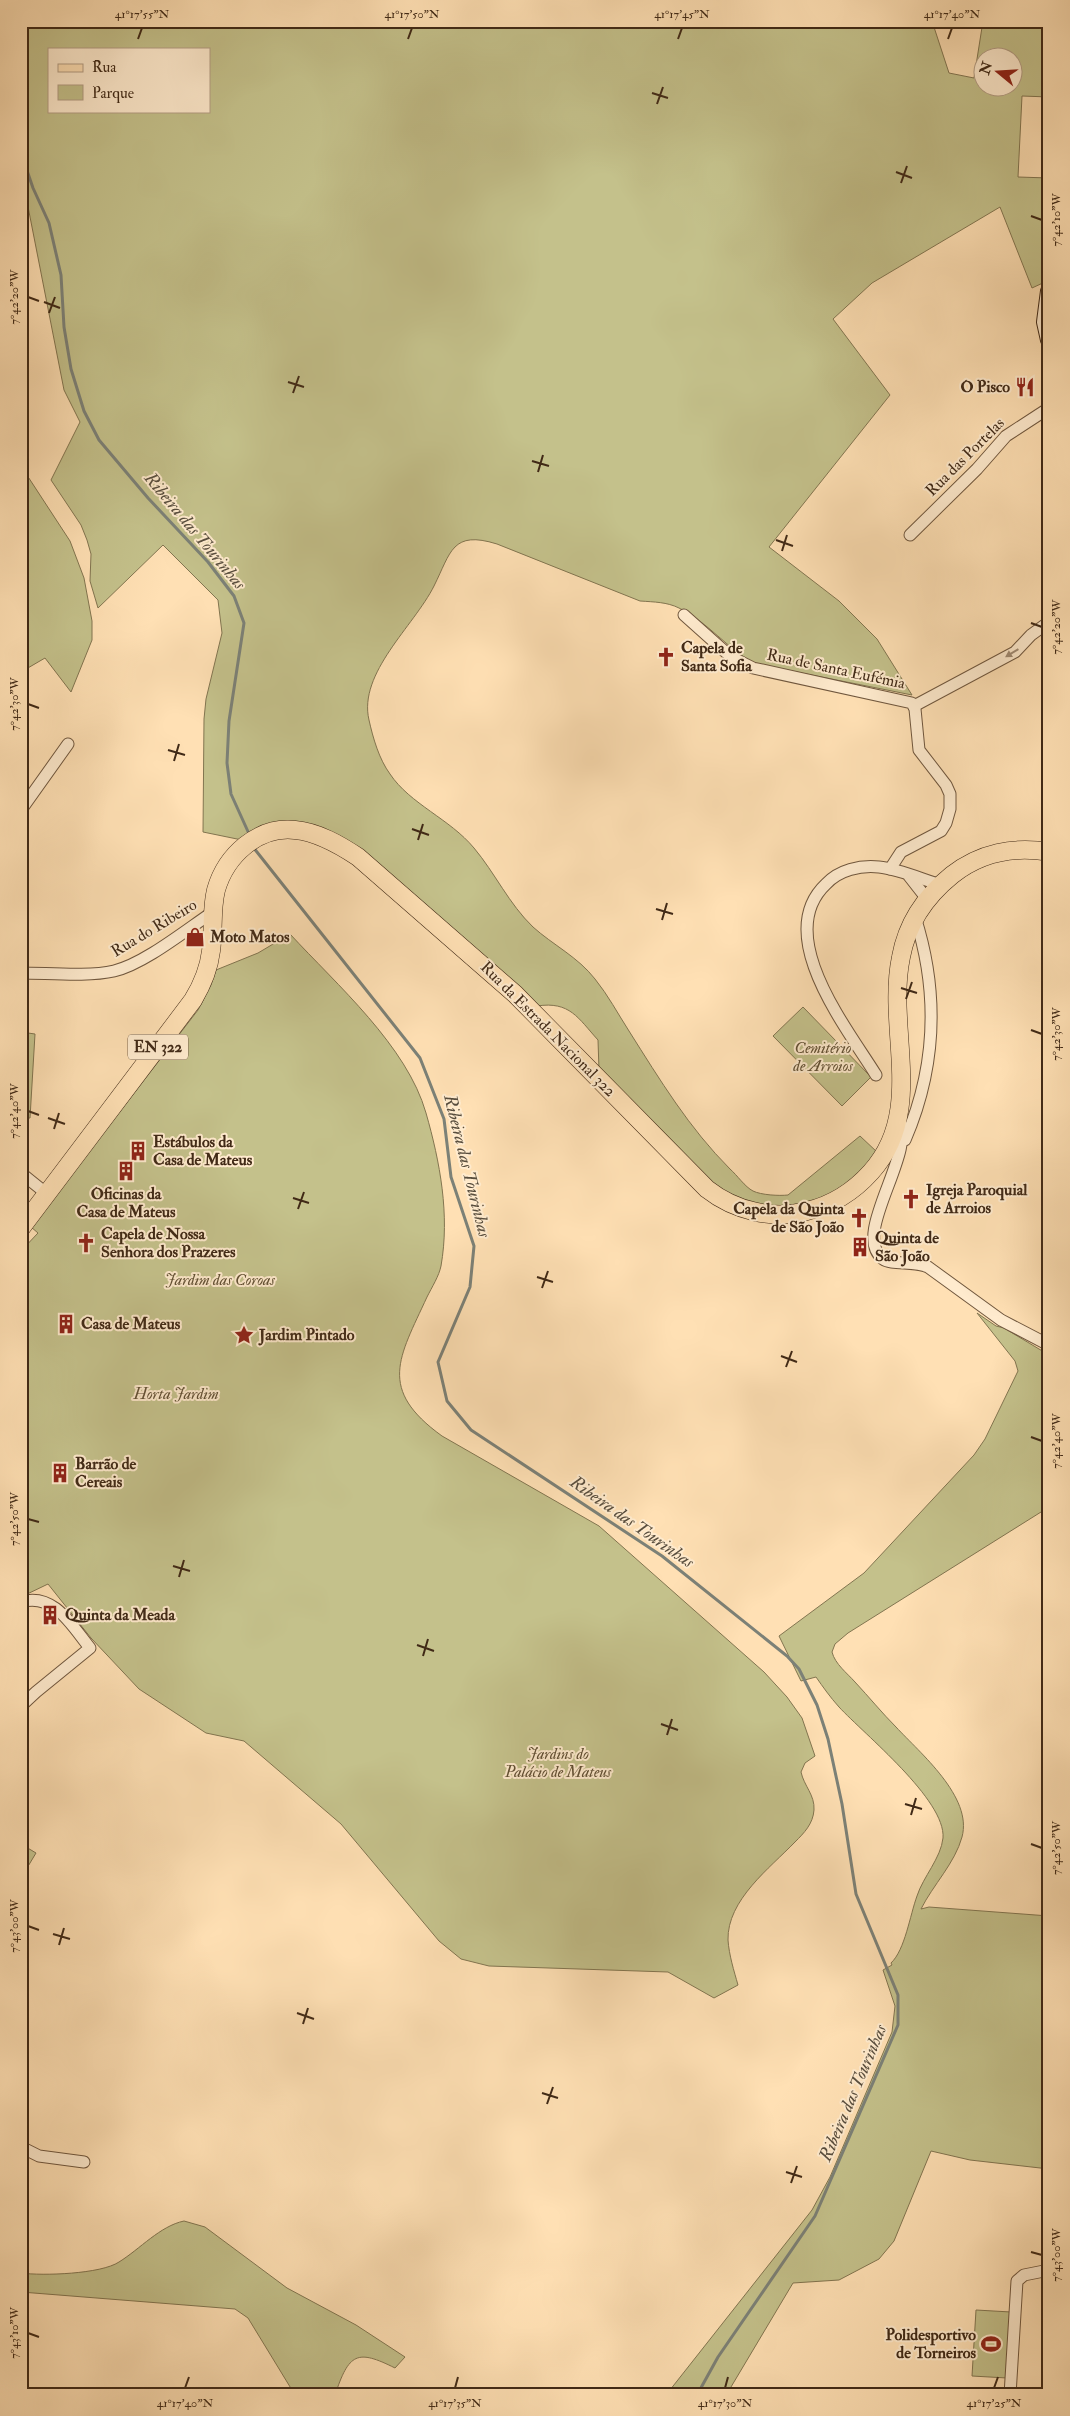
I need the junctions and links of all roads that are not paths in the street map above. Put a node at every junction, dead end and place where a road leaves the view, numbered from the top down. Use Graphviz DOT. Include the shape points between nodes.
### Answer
graph roads {
  1 [pos="1049,291"];
  2 [pos="1049,340"];
  3 [pos="1049,408"];
  4 [pos="910,535"];
  5 [pos="684,615"];
  6 [pos="1049,622"];
  7 [pos="914,706"];
  8 [pos="68,744"];
  9 [pos="21,810"];
  10 [pos="1049,852"];
  11 [pos="890,869"];
  12 [pos="909,876"];
  13 [pos="941,885"];
  14 [pos="928,900"];
  15 [pos="212,912"];
  16 [pos="915,917"];
  17 [pos="21,972"];
  18 [pos="876,1076"];
  19 [pos="899,1119"];
  20 [pos="900,1150"];
  21 [pos="21,1173"];
  22 [pos="47,1194"];
  23 [pos="21,1228"];
  24 [pos="1049,1345"];
  25 [pos="21,1602"];
  26 [pos="21,1706"];
  27 [pos="21,2147"];
  28 [pos="84,2162"];
  29 [pos="1049,2270"];
  30 [pos="1010,2395"];
  1 -- 2 [label="street" via="1045,322"];
  3 -- 4 [label="street, Rua das Portelas" via="1006,436"];
  5 -- 7 [label="street, Rua de Santa Eufémia" via="731,657 753,668 906,700"];
  6 -- 7 [label="street, one-way" via="1015,652"];
  7 -- 11 [label="street, Rua de Santa Eufémia" via="919,750 948,788 950,809 941,831 902,852"];
  8 -- 9 [label="street"];
  10 -- 13 [label="main road, Rua da Estrada Nacional 322 / EN 322" via="1024,850 990,855 966,866"];
  11 -- 12 [label="street"];
  11 -- 18 [label="street" via="864,867 834,877 816,895 806,928 810,954 822,984"];
  12 -- 13 [label="street"];
  12 -- 14 [label="street"];
  13 -- 14 [label="main road, Rua da Estrada Nacional 322 / EN 322"];
  14 -- 16 [label="main road, Rua da Estrada Nacional 322 / EN 322"];
  15 -- 17 [label="street, Rua do Ribeiro" via="149,954 118,970"];
  15 -- 19 [label="main road, Rua da Estrada Nacional 322 / EN 322" via="223,871 249,842 279,830 303,831 337,844 365,862 509,988 697,1180 735,1206 766,1214 787,1215 819,1208 840,1198 859,1184 880,1161 894,1137"];
  15 -- 22 [label="main road, Rua da Estrada Nacional 322 / EN 322" via="210,960 196,995"];
  16 -- 19 [label="main road, Rua da Estrada Nacional 322 / EN 322" via="905,942 899,972"];
  16 -- 20 [label="street" via="928,979 929,1056 920,1100"];
  19 -- 20 [label="street" via="903,1132"];
  20 -- 24 [label="street" via="876,1220 876,1246 882,1258 928,1267 1001,1320"];
  21 -- 22 [label="street"];
  22 -- 23 [label="main road, Rua da Estrada Nacional 322 / EN 322"];
  25 -- 26 [label="street" via="38,1599 50,1604 62,1613 90,1648"];
  27 -- 28 [label="street" via="39,2156"];
  29 -- 30 [label="street" via="1024,2275 1017,2282"];
}
